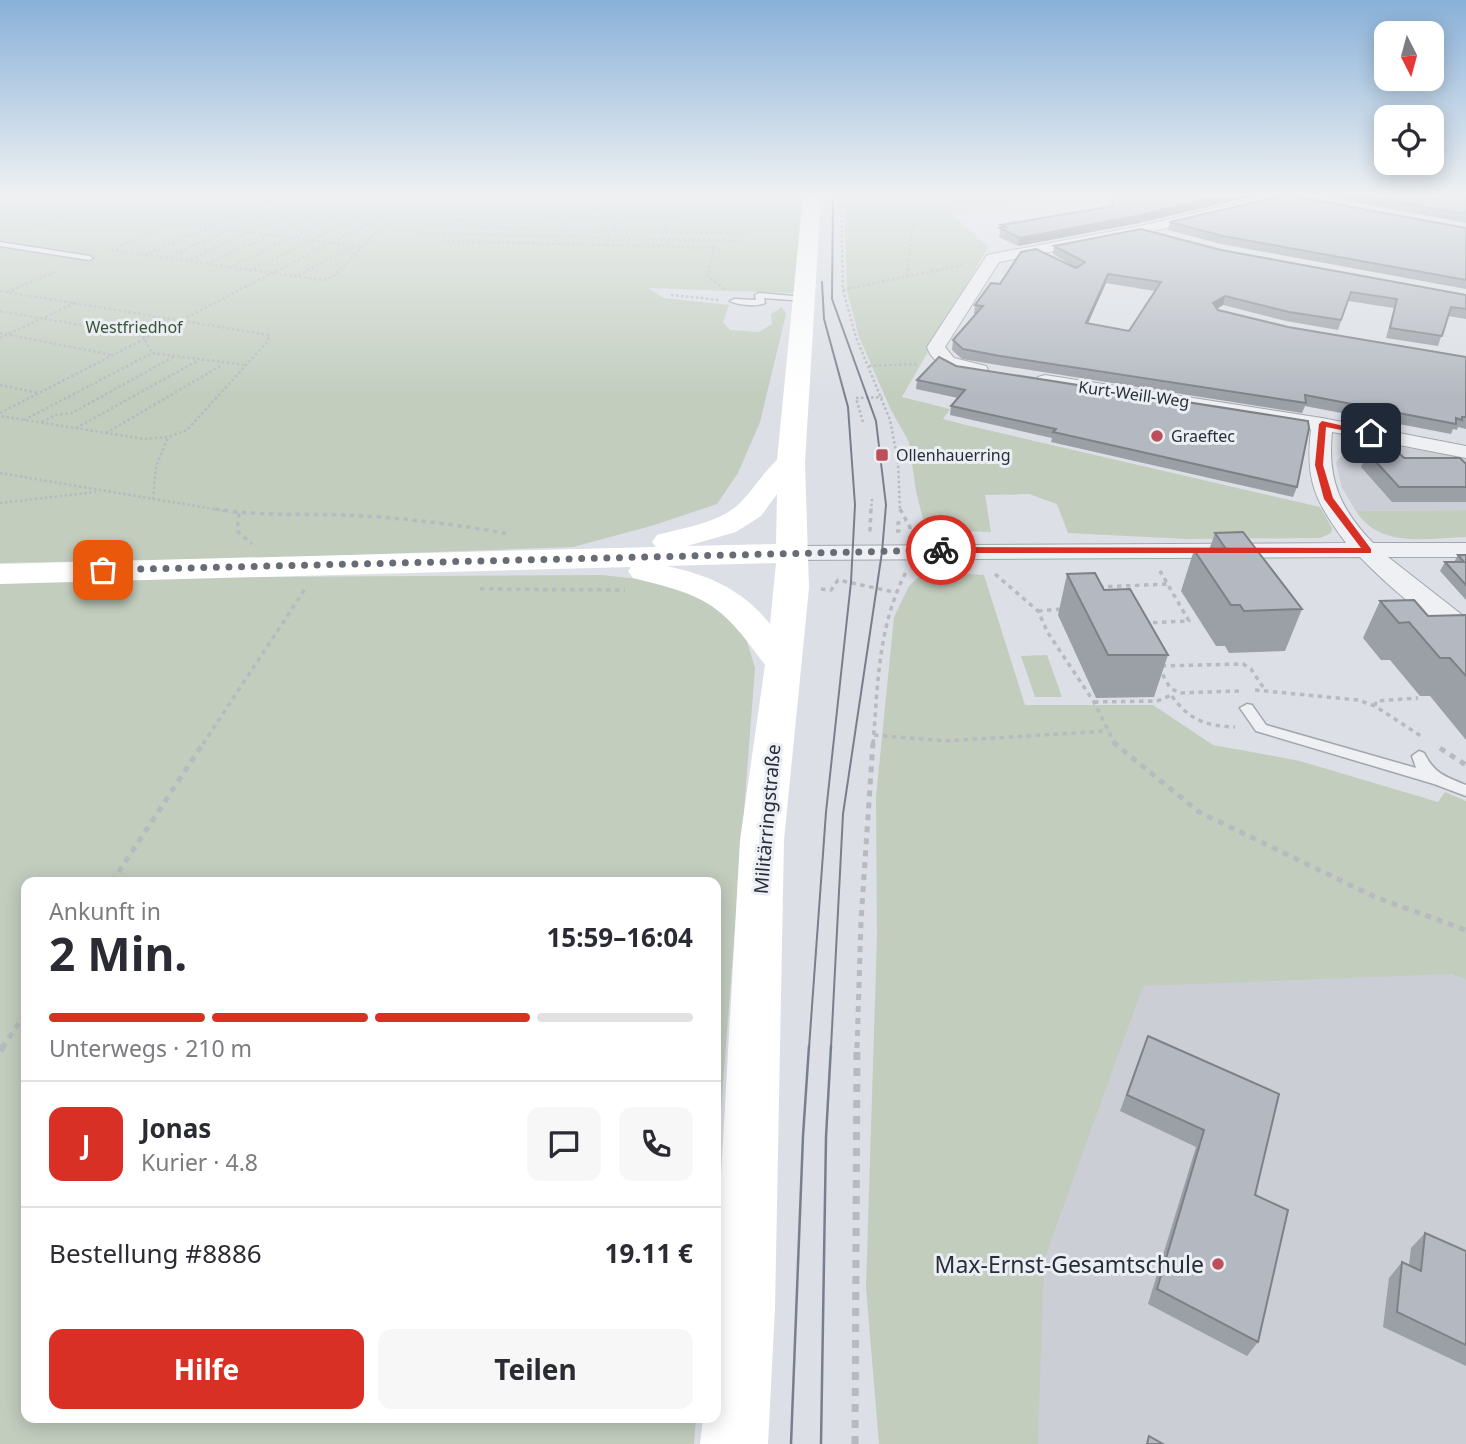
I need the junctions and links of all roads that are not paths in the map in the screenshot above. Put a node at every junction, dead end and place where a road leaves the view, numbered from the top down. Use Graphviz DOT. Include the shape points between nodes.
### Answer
graph roads {
  1 [pos="807,262"];
  2 [pos="990,262"];
  3 [pos="805,299"];
  4 [pos="734,301"];
  5 [pos="998,374"];
  6 [pos="1023,378"];
  7 [pos="1322,424"];
  8 [pos="1466,452"];
  9 [pos="791,463"];
  10 [pos="1466,550"];
  11 [pos="1368,551"];
  12 [pos="793,553"];
  13 [pos="541,561"];
  14 [pos="0,574"];
  15 [pos="1466,630"];
  16 [pos="783,666"];
  17 [pos="1247,708"];
  18 [pos="1419,756"];
  19 [pos="1439,780"];
  20 [pos="1466,791"];
  21 [pos="734,1444"];
  1 -- 3 [label="main road, Militärringstraße"];
  2 -- 5 [label="street" via="936,347 937,354 955,366"];
  3 -- 4 [label="lane" via="759,295 761,303"];
  3 -- 9 [label="main road, Militärringstraße"];
  6 -- 7 [label="street, Kurt-Weill-Weg"];
  7 -- 8 [label="street, Kurt-Weill-Weg"];
  7 -- 11 [label="street" via="1319,465 1324,486 1339,516"];
  9 -- 12 [label="main road, Militärringstraße"];
  9 -- 13 [label="main road" via="750,510 725,525 659,545"];
  10 -- 11 [label="street"];
  11 -- 12 [label="street"];
  11 -- 15 [label="street"];
  12 -- 13 [label="main road"];
  12 -- 16 [label="main road, Militärringstraße"];
  13 -- 14 [label="main road"];
  13 -- 16 [label="main road" via="621,567 678,577 713,589 749,618"];
  16 -- 21 [label="main road, Militärringstraße" via="762,840 744,1308"];
  17 -- 19 [label="lane" via="1261,728"];
  18 -- 19 [label="lane" via="1423,767"];
  19 -- 20 [label="lane"];
}
